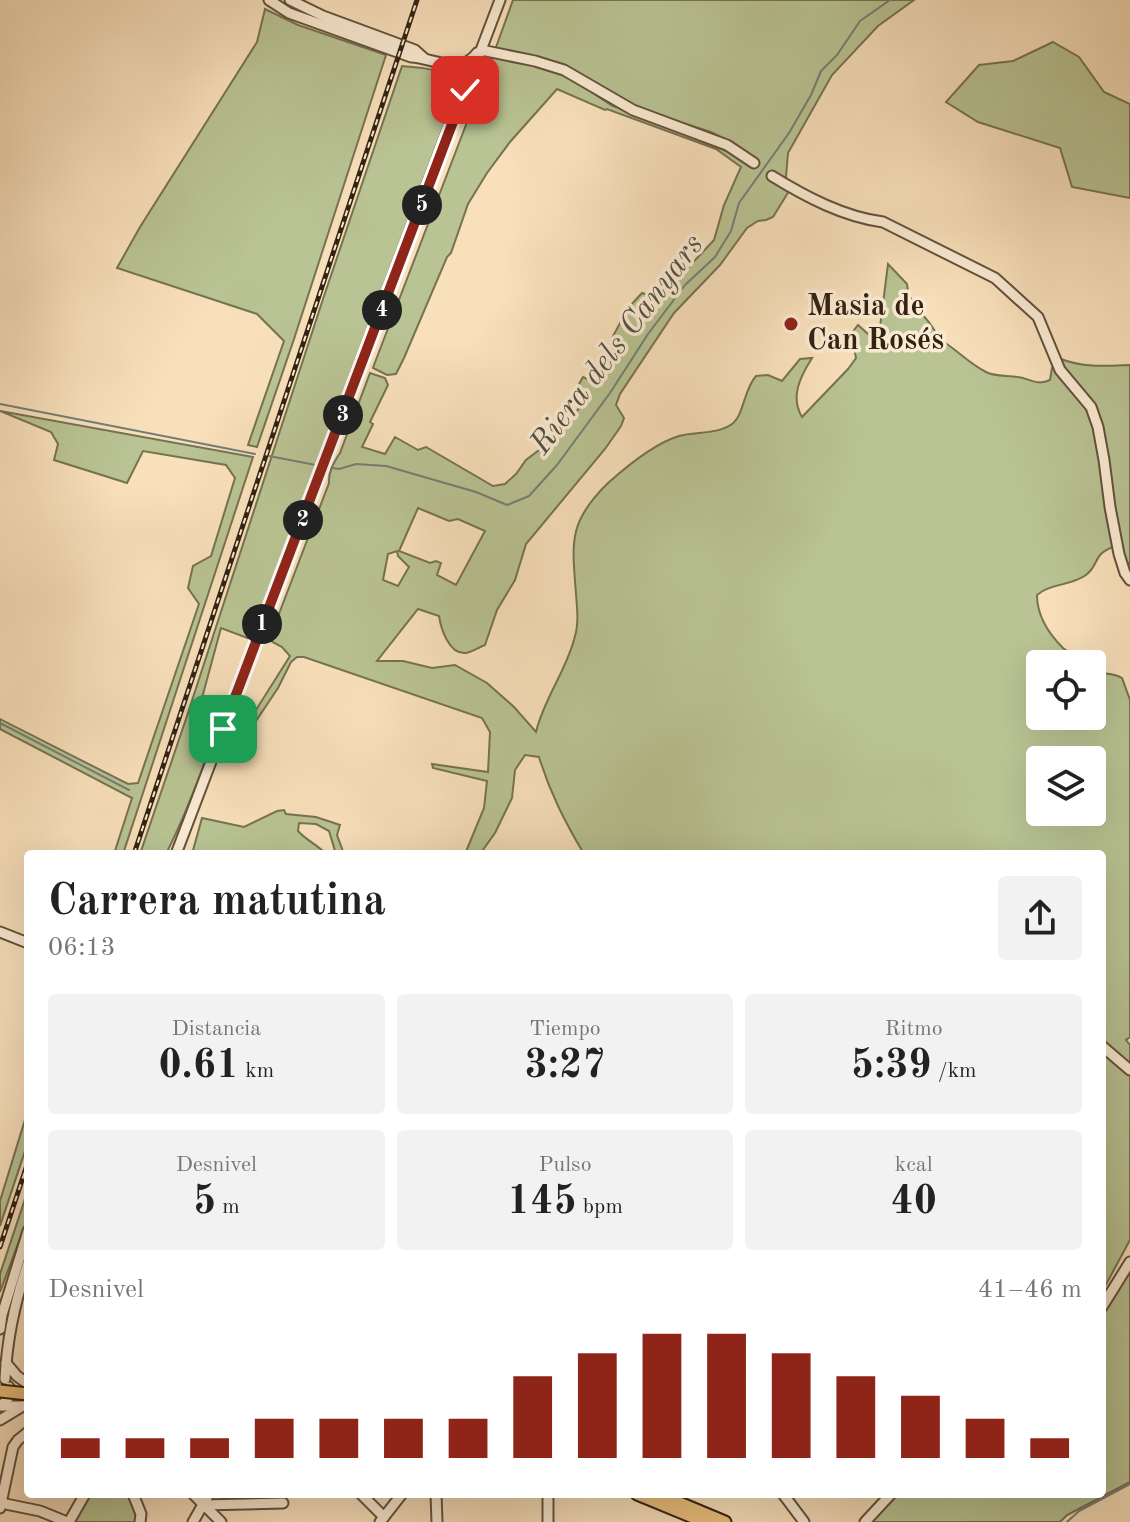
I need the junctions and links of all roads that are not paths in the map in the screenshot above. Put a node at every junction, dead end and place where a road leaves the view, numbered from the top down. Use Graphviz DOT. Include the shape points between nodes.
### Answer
graph roads {
  1 [pos="269,0"];
  2 [pos="500,0"];
  3 [pos="293,1"];
  4 [pos="289,13"];
  5 [pos="482,47"];
  6 [pos="424,58"];
  7 [pos="448,66"];
  8 [pos="462,98"];
  9 [pos="754,163"];
  10 [pos="772,176"];
  11 [pos="1130,580"];
  12 [pos="178,850"];
  13 [pos="0,932"];
  14 [pos="24,941"];
  15 [pos="1106,1049"];
  16 [pos="1130,1070"];
  17 [pos="24,1244"];
  18 [pos="1130,1262"];
  19 [pos="24,1274"];
  20 [pos="1106,1301"];
  21 [pos="0,1329"];
  22 [pos="6,1363"];
  23 [pos="3,1381"];
  24 [pos="24,1381"];
  25 [pos="24,1384"];
  26 [pos="24,1400"];
  27 [pos="24,1402"];
  28 [pos="24,1403"];
  29 [pos="1,1405"];
  30 [pos="0,1420"];
  31 [pos="24,1435"];
  32 [pos="83,1498"];
  33 [pos="135,1498"];
  34 [pos="197,1498"];
  35 [pos="207,1498"];
  36 [pos="364,1498"];
  37 [pos="399,1498"];
  38 [pos="436,1498"];
  39 [pos="548,1498"];
  40 [pos="647,1498"];
  41 [pos="668,1498"];
  42 [pos="786,1498"];
  43 [pos="887,1498"];
  44 [pos="283,1503"];
  45 [pos="203,1505"];
  46 [pos="0,1506"];
  47 [pos="382,1519"];
  48 [pos="220,1520"];
  49 [pos="68,1522"];
  50 [pos="140,1522"];
  51 [pos="193,1522"];
  52 [pos="437,1522"];
  53 [pos="548,1522"];
  54 [pos="705,1522"];
  55 [pos="725,1522"];
  56 [pos="804,1522"];
  57 [pos="865,1522"];
  1 -- 4 [label="street"];
  2 -- 5 [label="street"];
  3 -- 4 [label="street"];
  3 -- 6 [label="street"];
  4 -- 6 [label="street"];
  5 -- 7 [label="street" via="472,59"];
  5 -- 8 [label="street"];
  5 -- 9 [label="street" via="564,70 633,110 727,145"];
  6 -- 7 [label="street"];
  7 -- 8 [label="street" via="457,76"];
  8 -- 12 [label="street"];
  10 -- 11 [label="street" via="799,193 862,219 883,222 995,278 1038,317 1060,370 1091,407 1098,427 1119,554"];
  13 -- 14 [label="street"];
  15 -- 16 [label="street"];
  17 -- 21 [label="street"];
  18 -- 20 [label="street"];
  19 -- 22 [label="street"];
  22 -- 23 [label="street"];
  22 -- 24 [label="street"];
  23 -- 25 [label="street"];
  23 -- 26 [label="main road, bridge"];
  23 -- 29 [label="street" via="10,1391"];
  27 -- 29 [label="street"];
  28 -- 30 [label="street"];
  31 -- 46 [label="street" via="13,1447"];
  32 -- 49 [label="street"];
  33 -- 50 [label="street"];
  34 -- 45 [label="street"];
  35 -- 45 [label="street"];
  36 -- 47 [label="street"];
  37 -- 47 [label="street"];
  38 -- 52 [label="street"];
  39 -- 53 [label="street"];
  40 -- 54 [label="main road"];
  41 -- 55 [label="main road"];
  42 -- 56 [label="street"];
  43 -- 57 [label="street"];
  44 -- 45 [label="street"];
  45 -- 48 [label="street"];
  45 -- 51 [label="street"];
  46 -- 49 [label="street" via="40,1511"];
}
